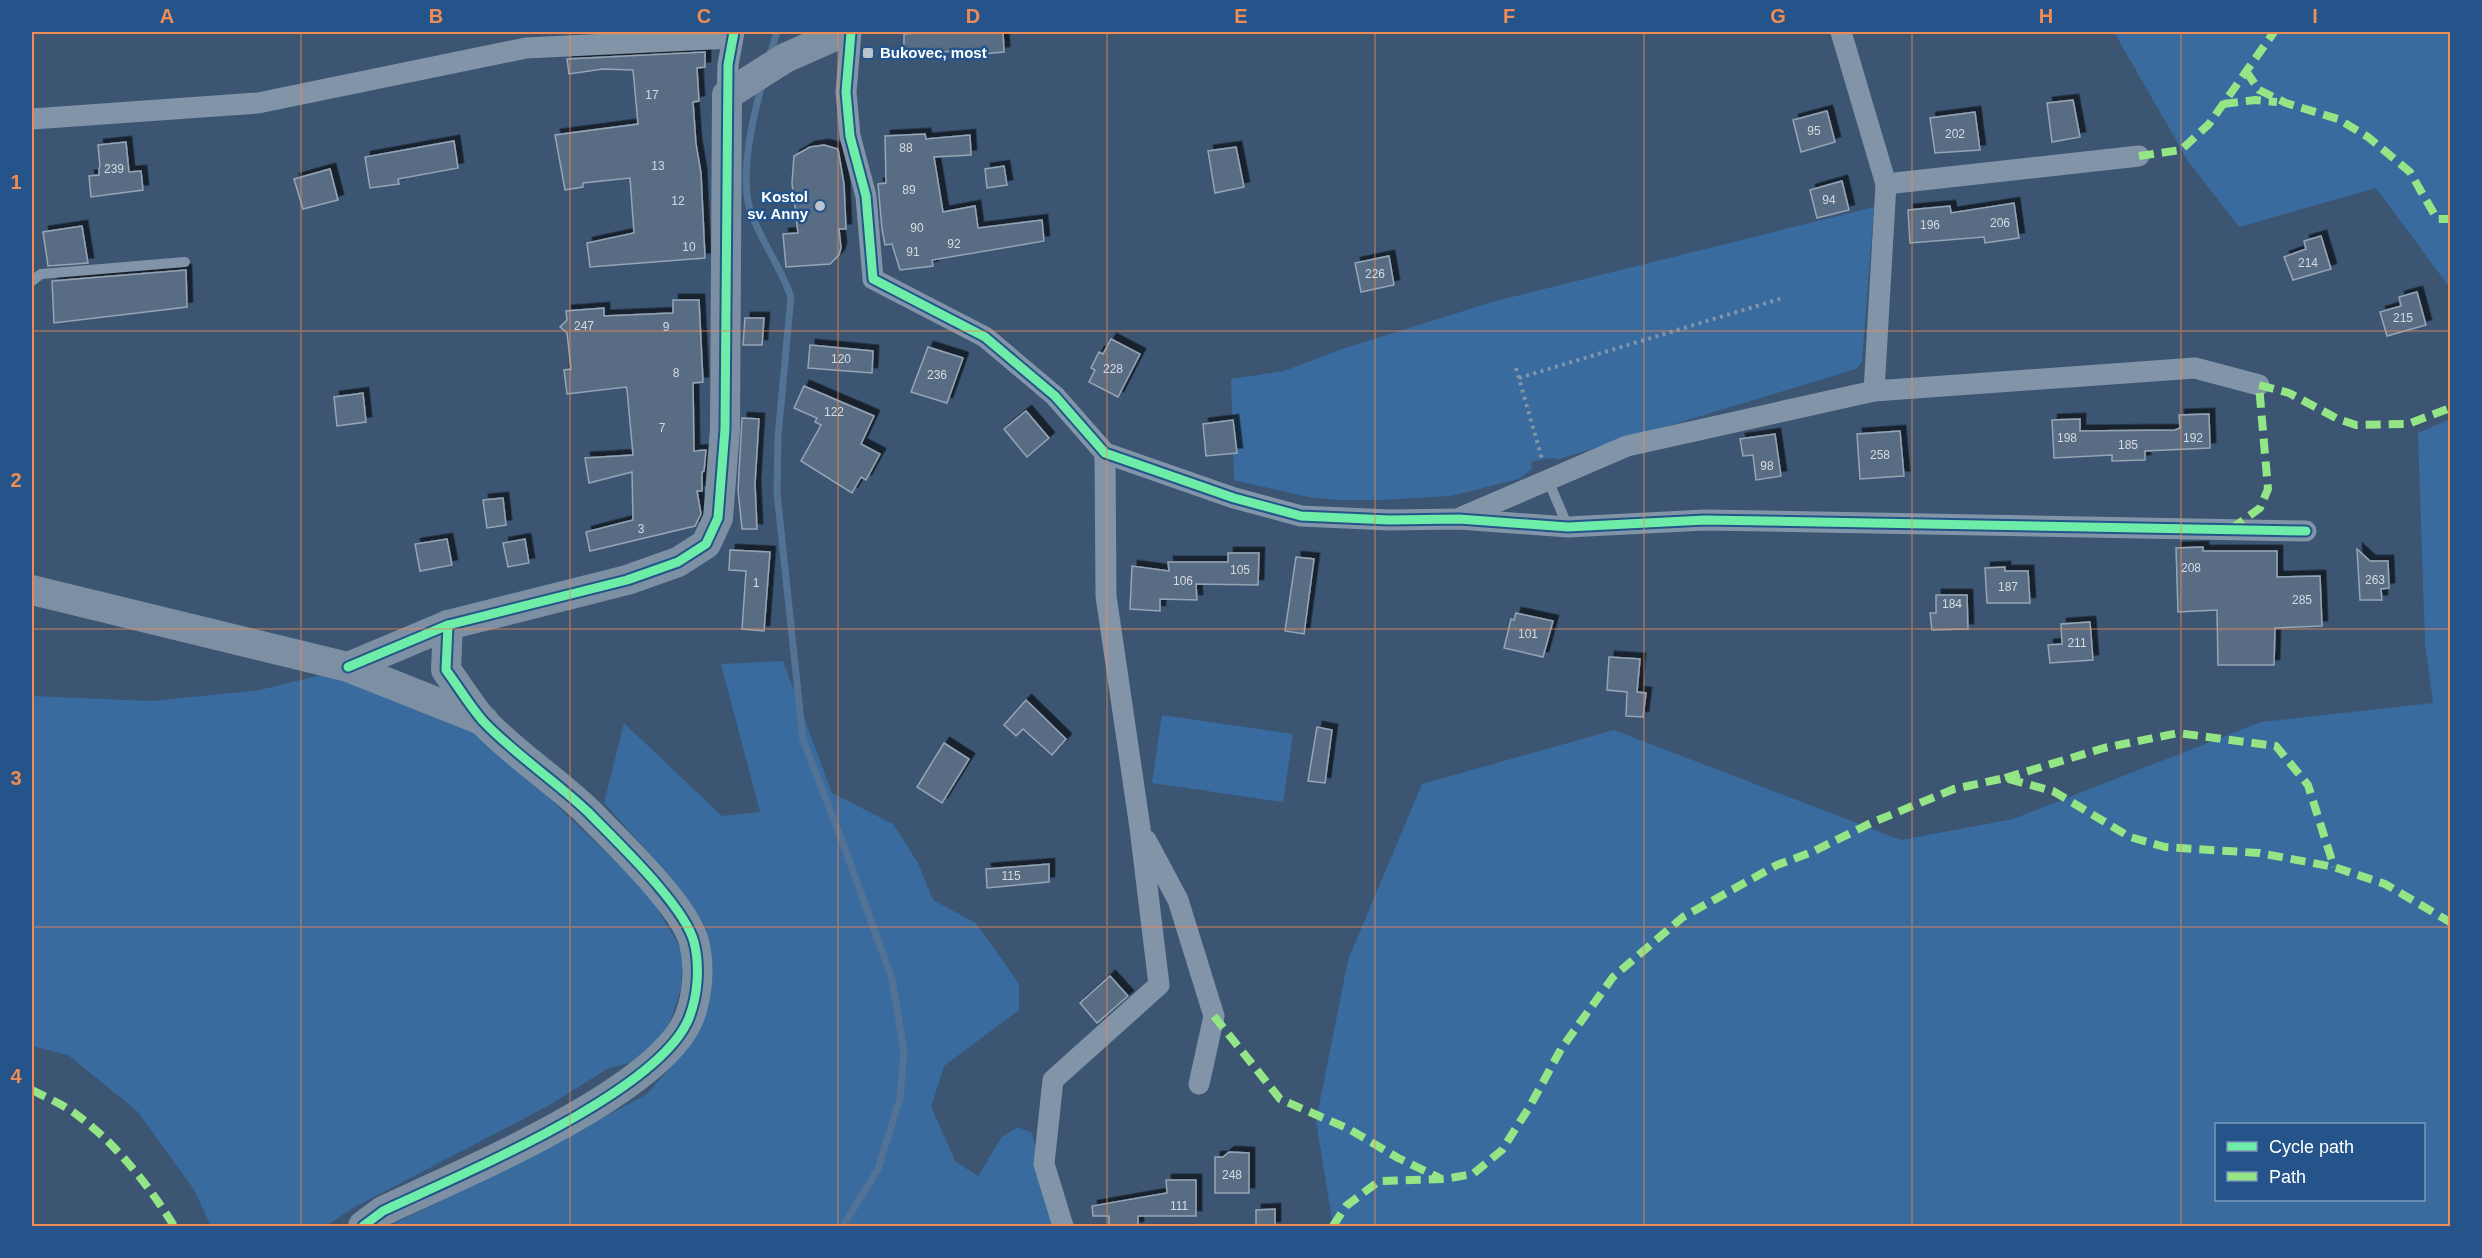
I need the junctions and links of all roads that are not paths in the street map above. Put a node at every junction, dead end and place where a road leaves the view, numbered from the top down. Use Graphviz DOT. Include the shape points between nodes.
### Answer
graph roads {
  1 [pos="844,32"];
  2 [pos="851,32"];
  3 [pos="1840,32"];
  4 [pos="733,35"];
  5 [pos="738,87"];
  6 [pos="32,119"];
  7 [pos="2139,156"];
  8 [pos="1886,184"];
  9 [pos="185,262"];
  10 [pos="32,281"];
  11 [pos="2259,385"];
  12 [pos="1874,391"];
  13 [pos="1105,453"];
  14 [pos="1548,480"];
  15 [pos="1459,519"];
  16 [pos="1568,527"];
  17 [pos="2306,531"];
  18 [pos="32,590"];
  19 [pos="448,625"];
  20 [pos="348,667"];
  21 [pos="483,721"];
  22 [pos="1140,828"];
  23 [pos="1199,1084"];
  24 [pos="363,1227"];
  25 [pos="1063,1227"];
  1 -- 5 [label="street" via="785,58"];
  2 -- 13 [label="street" via="846,92 850,136 866,196 873,279 985,337 1055,396"];
  3 -- 8 [label="street"];
  4 -- 5 [label="street"];
  4 -- 6 [label="street" via="526,48 258,103"];
  5 -- 19 [label="street" via="725,429 718,518 706,544 678,562 627,580"];
  7 -- 8 [label="street"];
  8 -- 12 [label="street"];
  9 -- 10 [label="lane" via="41,274"];
  11 -- 12 [label="street" via="2195,368"];
  12 -- 14 [label="street" via="1627,446"];
  13 -- 15 [label="street" via="1234,498 1301,516"];
  13 -- 22 [label="street" via="1106,596"];
  14 -- 15 [label="street"];
  14 -- 16 [label="lane"];
  15 -- 16 [label="street"];
  16 -- 17 [label="street" via="1706,520"];
  18 -- 20 [label="street"];
  19 -- 20 [label="street"];
  19 -- 21 [label="street" via="446,670"];
  20 -- 21 [label="street"];
  21 -- 24 [label="street" via="588,812 676,907 694,941 698,974 689,1018 670,1047 635,1079 556,1129 383,1211"];
  22 -- 23 [label="street" via="1178,900 1214,1016"];
  22 -- 25 [label="street" via="1159,985 1053,1080 1044,1164"];
}
